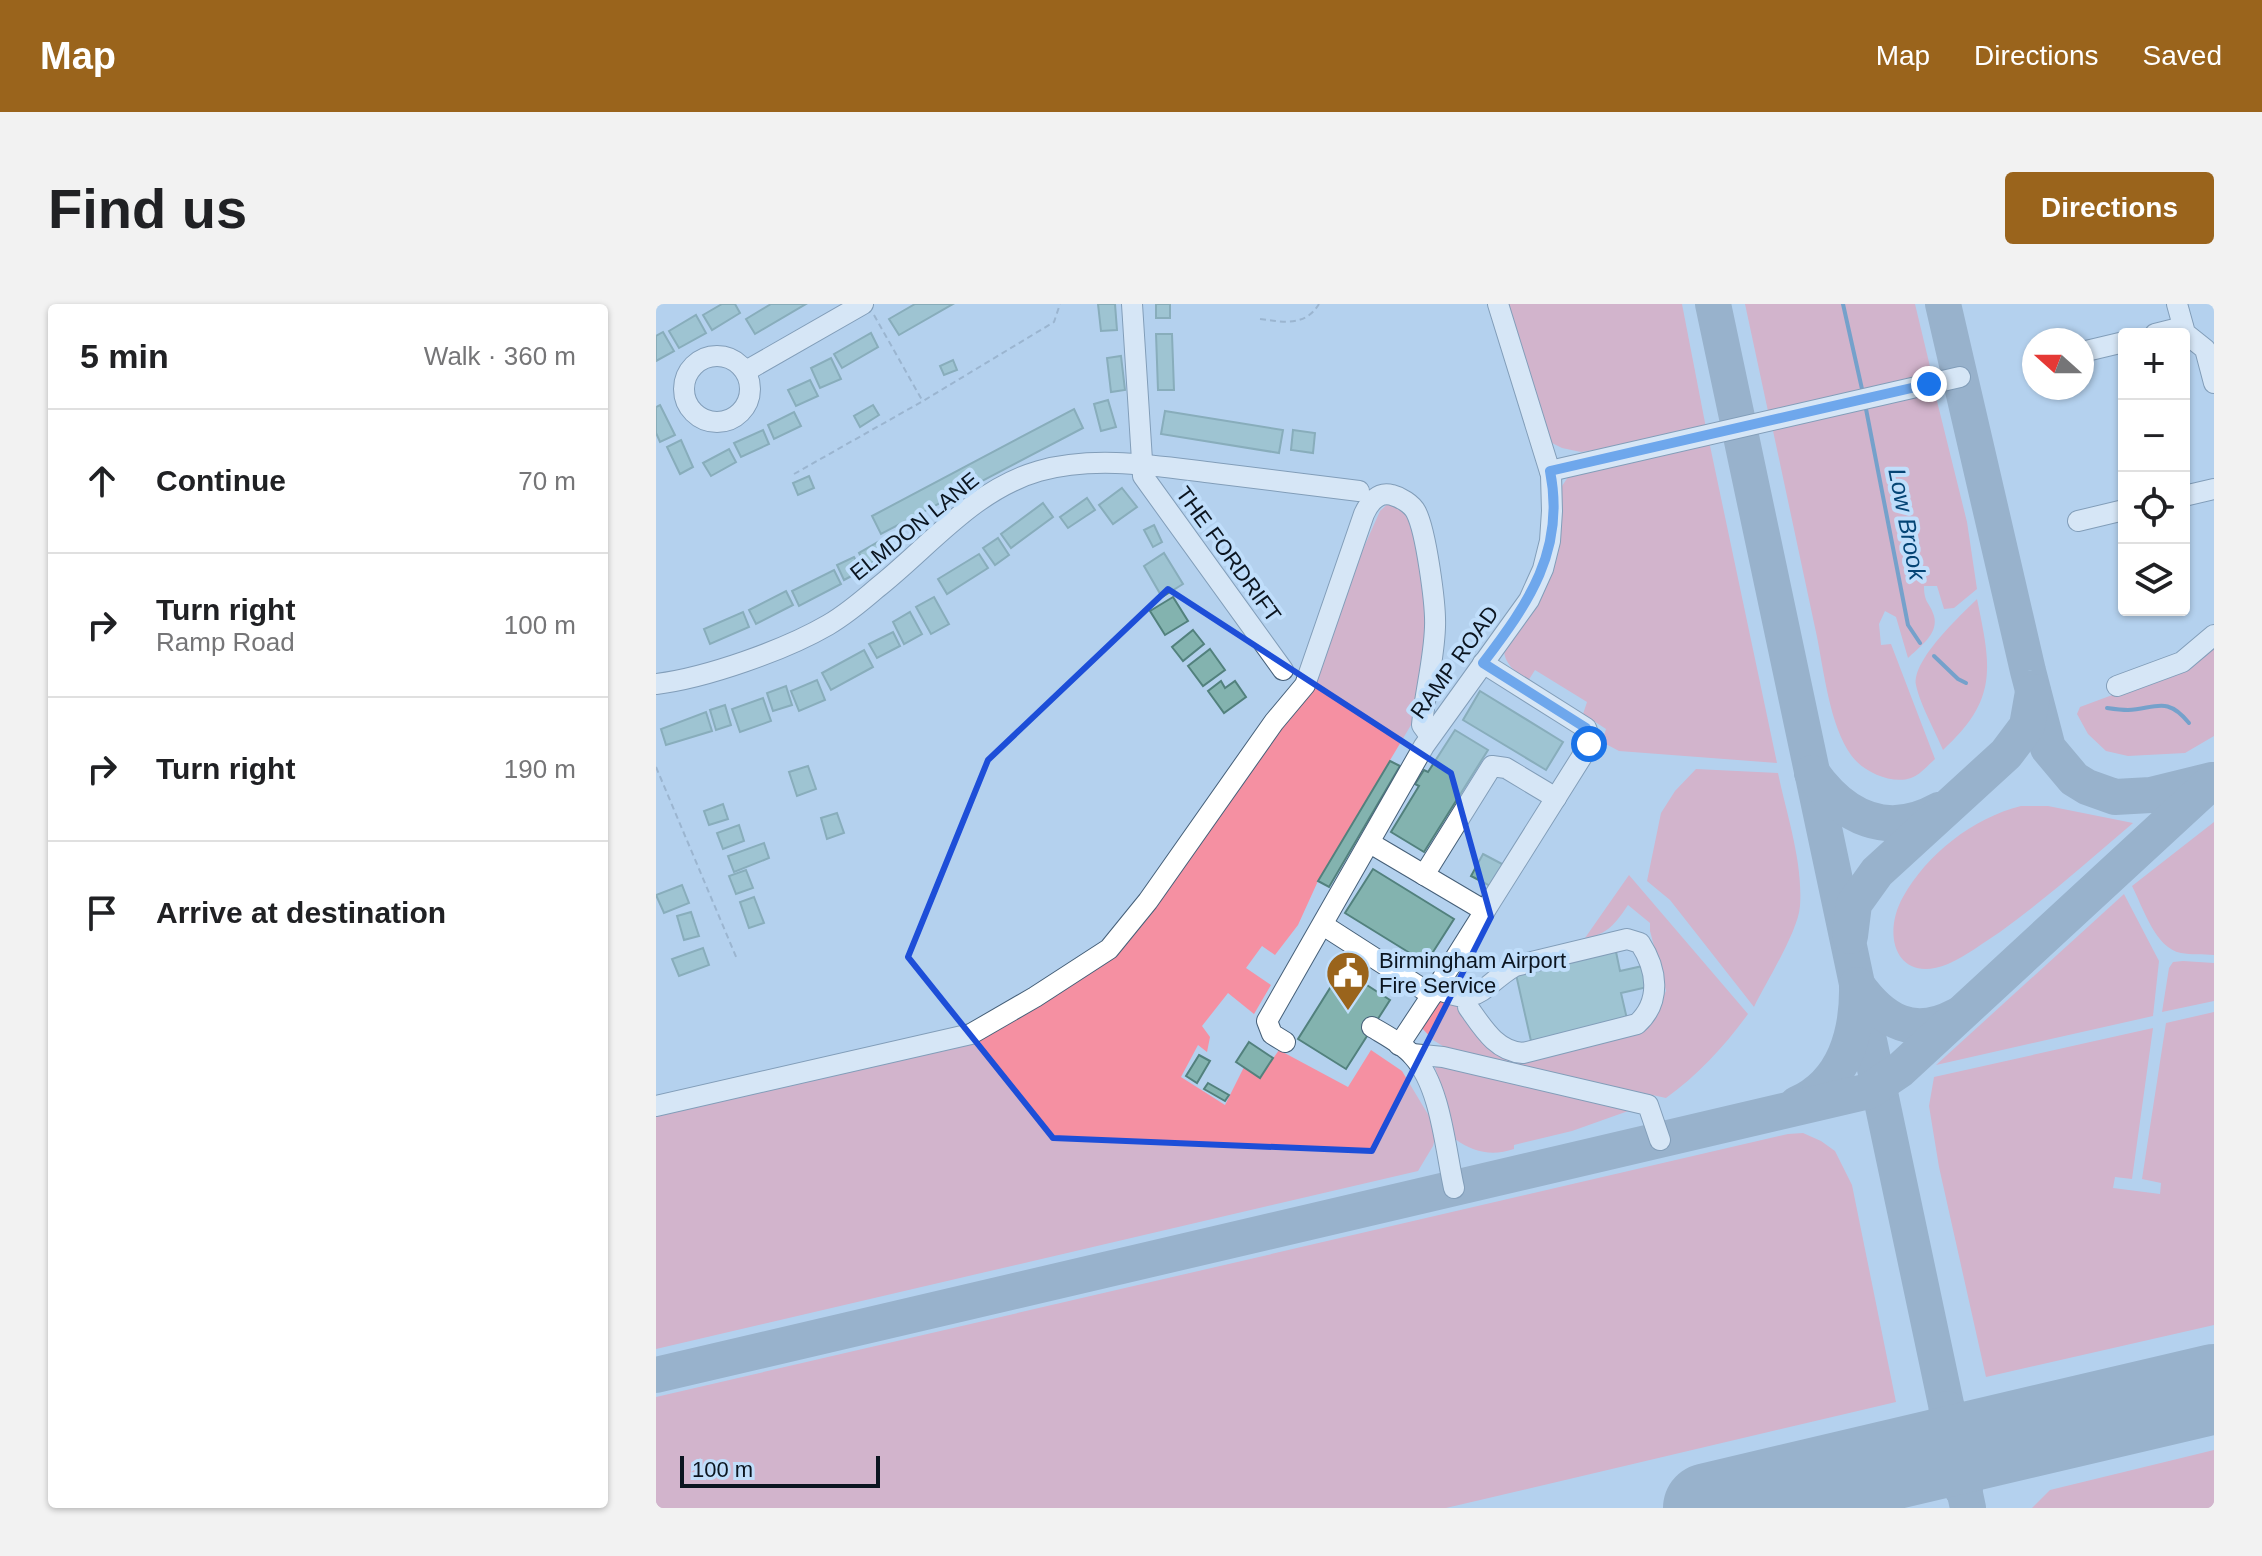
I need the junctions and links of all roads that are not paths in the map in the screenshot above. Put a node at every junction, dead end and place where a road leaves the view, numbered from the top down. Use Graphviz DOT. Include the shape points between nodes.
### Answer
graph roads {
  1 [pos="865,304"];
  2 [pos="1132,304"];
  3 [pos="1498,304"];
  4 [pos="2177,304"];
  5 [pos="2183,327"];
  6 [pos="2179,328"];
  7 [pos="2118,343"];
  8 [pos="2094,349"];
  9 [pos="746,371"];
  10 [pos="1960,377"];
  11 [pos="2214,383"];
  12 [pos="1144,464"];
  13 [pos="1550,471"];
  14 [pos="2214,489"];
  15 [pos="1359,491"];
  16 [pos="2190,495"];
  17 [pos="2118,511"];
  18 [pos="2078,521"];
  19 [pos="2214,635"];
  20 [pos="1483,663"];
  21 [pos="1283,670"];
  22 [pos="656,684"];
  23 [pos="2117,686"];
  24 [pos="1430,736"];
  25 [pos="1556,798"];
  26 [pos="1370,843"];
  27 [pos="1424,875"];
  28 [pos="1485,911"];
  29 [pos="1323,925"];
  30 [pos="1434,991"];
  31 [pos="1468,997"];
  32 [pos="1372,1027"];
  33 [pos="1285,1042"];
  34 [pos="1406,1050"];
  35 [pos="656,1106"];
  36 [pos="1660,1140"];
  37 [pos="1454,1188"];
  1 -- 9 [label="street"];
  2 -- 12 [label="street, THE FORDRIFT"];
  3 -- 13 [label="street, RAMP ROAD"];
  4 -- 5 [label="street"];
  5 -- 6 [label="street"];
  5 -- 11 [label="street" via="2205,349"];
  7 -- 8 [label="street"];
  10 -- 13 [label="street"];
  12 -- 15 [label="street, ELMDON LANE"];
  12 -- 21 [label="street, THE FORDRIFT" via="1143,476"];
  12 -- 22 [label="street, ELMDON LANE" via="1064,465 1017,479 964,511 829,624 721,668"];
  13 -- 20 [label="street, RAMP ROAD" via="1550,541 1543,569 1529,600"];
  14 -- 16 [label="street"];
  17 -- 18 [label="street"];
  19 -- 23 [label="street" via="2182,662"];
  20 -- 24 [label="street, RAMP ROAD"];
  20 -- 25 [label="street" via="1590,733 1589,744"];
  24 -- 26 [label="street, RAMP ROAD"];
  24 -- 35 [label="street" via="1422,725 1435,620 1420,523 1412,507 1383,494 1364,514 1305,685 1109,949 971,1034"];
  25 -- 27 [label="street" via="1506,768 1492,766"];
  25 -- 28 [label="street"];
  26 -- 27 [label="street"];
  26 -- 29 [label="street, RAMP ROAD"];
  27 -- 28 [label="street"];
  28 -- 30 [label="street"];
  29 -- 30 [label="street"];
  29 -- 33 [label="street, RAMP ROAD" via="1267,1021 1272,1034"];
  30 -- 31 [label="street"];
  30 -- 34 [label="street"];
  31 -- 31 [label="street" via="1489,988 1515,966 1627,939 1640,943 1646,952 1656,986 1655,997 1637,1024 1523,1053 1505,1050 1496,1042 1468,1007"];
  32 -- 34 [label="street"];
  34 -- 36 [label="street" via="1648,1105"];
  34 -- 37 [label="street" via="1424,1071 1434,1096"];
}
